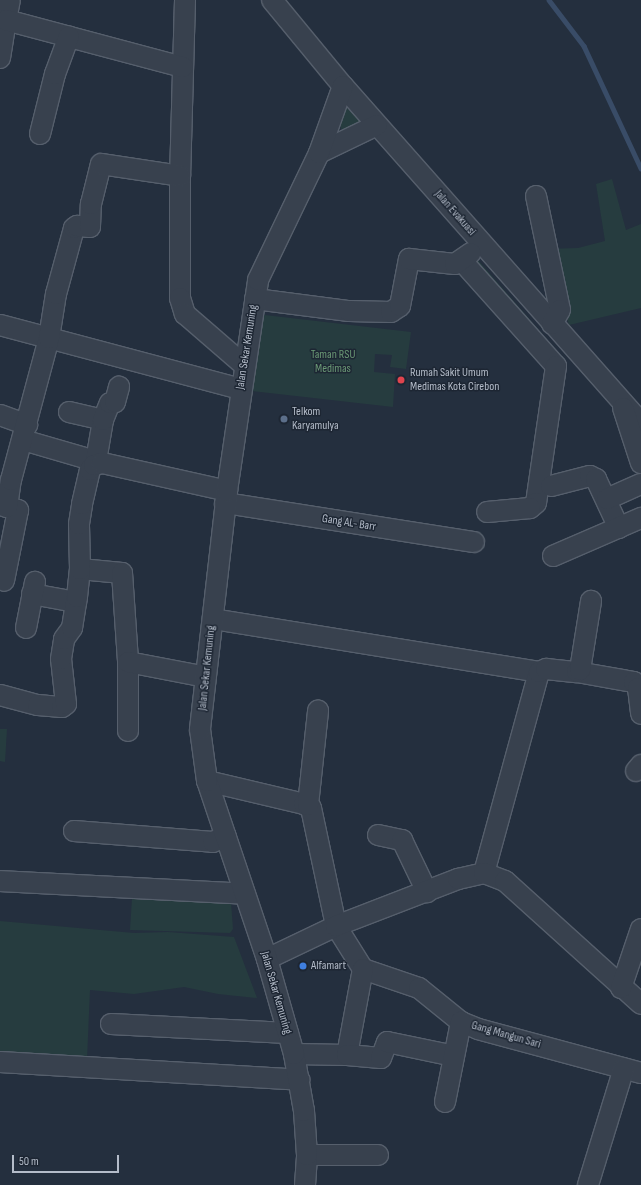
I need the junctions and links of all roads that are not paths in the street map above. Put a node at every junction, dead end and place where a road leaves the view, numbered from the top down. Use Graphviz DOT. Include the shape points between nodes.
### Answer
graph roads {
  1 [pos="10,0"];
  2 [pos="185,0"];
  3 [pos="272,0"];
  4 [pos="6,20"];
  5 [pos="69,36"];
  6 [pos="0,58"];
  7 [pos="183,67"];
  8 [pos="343,86"];
  9 [pos="377,125"];
  10 [pos="40,134"];
  11 [pos="319,153"];
  12 [pos="180,176"];
  13 [pos="536,196"];
  14 [pos="482,243"];
  15 [pos="462,261"];
  16 [pos="255,300"];
  17 [pos="552,324"];
  18 [pos="0,325"];
  19 [pos="50,338"];
  20 [pos="570,343"];
  21 [pos="245,366"];
  22 [pos="556,366"];
  23 [pos="119,386"];
  24 [pos="240,389"];
  25 [pos="620,400"];
  26 [pos="69,412"];
  27 [pos="0,415"];
  28 [pos="103,420"];
  29 [pos="641,423"];
  30 [pos="25,432"];
  31 [pos="99,462"];
  32 [pos="641,463"];
  33 [pos="641,484"];
  34 [pos="552,486"];
  35 [pos="226,497"];
  36 [pos="607,499"];
  37 [pos="3,506"];
  38 [pos="487,512"];
  39 [pos="641,518"];
  40 [pos="619,528"];
  41 [pos="474,542"];
  42 [pos="553,556"];
  43 [pos="80,569"];
  44 [pos="4,581"];
  45 [pos="591,601"];
  46 [pos="76,602"];
  47 [pos="213,619"];
  48 [pos="26,628"];
  49 [pos="128,662"];
  50 [pos="539,672"];
  51 [pos="577,672"];
  52 [pos="206,677"];
  53 [pos="0,695"];
  54 [pos="318,711"];
  55 [pos="641,714"];
  56 [pos="128,731"];
  57 [pos="207,781"];
  58 [pos="308,805"];
  59 [pos="74,832"];
  60 [pos="378,835"];
  61 [pos="226,836"];
  62 [pos="484,873"];
  63 [pos="0,881"];
  64 [pos="427,892"];
  65 [pos="245,894"];
  66 [pos="336,926"];
  67 [pos="641,929"];
  68 [pos="267,959"];
  69 [pos="363,969"];
  70 [pos="621,988"];
  71 [pos="641,1004"];
  72 [pos="461,1022"];
  73 [pos="111,1024"];
  74 [pos="288,1033"];
  75 [pos="294,1054"];
  76 [pos="347,1055"];
  77 [pos="454,1056"];
  78 [pos="0,1062"];
  79 [pos="633,1070"];
  80 [pos="299,1080"];
  81 [pos="445,1102"];
  82 [pos="307,1155"];
  83 [pos="378,1155"];
  84 [pos="305,1185"];
  85 [pos="588,1185"];
  1 -- 4 [label="street"];
  2 -- 7 [label="street"];
  3 -- 8 [label="street, Jalan Evakuasi"];
  4 -- 5 [label="street"];
  4 -- 6 [label="street"];
  5 -- 7 [label="street"];
  5 -- 10 [label="street" via="55,74"];
  7 -- 12 [label="street"];
  8 -- 9 [label="street, Jalan Evakuasi"];
  8 -- 11 [label="street, Jalan Sekar Kemuning"];
  9 -- 11 [label="street"];
  9 -- 14 [label="street, Jalan Evakuasi"];
  11 -- 16 [label="street, Jalan Sekar Kemuning" via="262,269"];
  12 -- 19 [label="street" via="101,164 91,204 90,227 74,228 56,294"];
  12 -- 21 [label="street" via="181,307 184,314"];
  13 -- 17 [label="street" via="560,310"];
  14 -- 15 [label="street"];
  14 -- 17 [label="street, Jalan Evakuasi"];
  15 -- 16 [label="street" via="455,264 409,259 400,306 391,312 349,311"];
  15 -- 22 [label="street"];
  16 -- 21 [label="street, Jalan Sekar Kemuning"];
  17 -- 20 [label="street, Jalan Evakuasi"];
  18 -- 19 [label="street"];
  19 -- 24 [label="street"];
  19 -- 30 [label="street"];
  20 -- 22 [label="street"];
  20 -- 25 [label="street, Jalan Evakuasi"];
  21 -- 24 [label="street, Jalan Sekar Kemuning"];
  22 -- 38 [label="street" via="536,503 530,508"];
  23 -- 28 [label="street" via="115,402 110,403"];
  24 -- 35 [label="street, Jalan Sekar Kemuning"];
  25 -- 29 [label="street, Jalan Evakuasi"];
  25 -- 32 [label="street"];
  26 -- 28 [label="street"];
  27 -- 30 [label="street, Gang AL- Barr"];
  28 -- 31 [label="street"];
  30 -- 31 [label="street, Gang AL- Barr"];
  30 -- 37 [label="street"];
  31 -- 35 [label="street, Gang AL- Barr"];
  31 -- 43 [label="street" via="90,470 82,504 79,524"];
  33 -- 36 [label="street"];
  34 -- 36 [label="street" via="590,476 596,479"];
  35 -- 41 [label="street, Gang AL- Barr"];
  35 -- 47 [label="street, Jalan Sekar Kemuning"];
  36 -- 40 [label="street"];
  37 -- 44 [label="street" via="18,510"];
  39 -- 40 [label="street"];
  40 -- 42 [label="street"];
  43 -- 46 [label="street"];
  43 -- 49 [label="street" via="122,573"];
  45 -- 51 [label="street" via="582,666"];
  46 -- 48 [label="street" via="33,588"];
  46 -- 53 [label="street" via="72,628 64,639 61,659 66,704 62,707 38,705"];
  47 -- 50 [label="street"];
  47 -- 52 [label="street, Jalan Sekar Kemuning"];
  49 -- 52 [label="street"];
  49 -- 56 [label="street"];
  50 -- 51 [label="street" via="554,669"];
  50 -- 62 [label="street"];
  51 -- 55 [label="street" via="634,682 638,688"];
  52 -- 57 [label="street, Jalan Sekar Kemuning" via="200,729"];
  54 -- 58 [label="street"];
  57 -- 58 [label="street"];
  57 -- 61 [label="street, Jalan Sekar Kemuning"];
  58 -- 66 [label="street" via="314,812"];
  59 -- 61 [label="street" via="213,842"];
  60 -- 64 [label="street" via="402,840"];
  61 -- 65 [label="street, Jalan Sekar Kemuning"];
  62 -- 64 [label="street" via="458,879"];
  62 -- 70 [label="street" via="505,881"];
  63 -- 65 [label="street"];
  64 -- 66 [label="street"];
  65 -- 68 [label="street, Jalan Sekar Kemuning"];
  66 -- 68 [label="street"];
  66 -- 69 [label="street"];
  67 -- 70 [label="street"];
  68 -- 74 [label="street, Jalan Sekar Kemuning"];
  69 -- 72 [label="street, Gang Mangun Sari" via="419,988"];
  69 -- 76 [label="street"];
  70 -- 71 [label="street"];
  72 -- 77 [label="street"];
  72 -- 79 [label="street, Gang Mangun Sari" via="478,1029"];
  73 -- 74 [label="street"];
  74 -- 75 [label="street, Jalan Sekar Kemuning"];
  75 -- 76 [label="street"];
  75 -- 80 [label="street, Jalan Sekar Kemuning"];
  76 -- 77 [label="street" via="381,1058 387,1042"];
  77 -- 81 [label="street"];
  78 -- 80 [label="street"];
  79 -- 85 [label="street"];
  80 -- 82 [label="street, Jalan Sekar Kemuning"];
  82 -- 83 [label="street"];
  82 -- 84 [label="street, Jalan Sekar Kemuning"];
}
